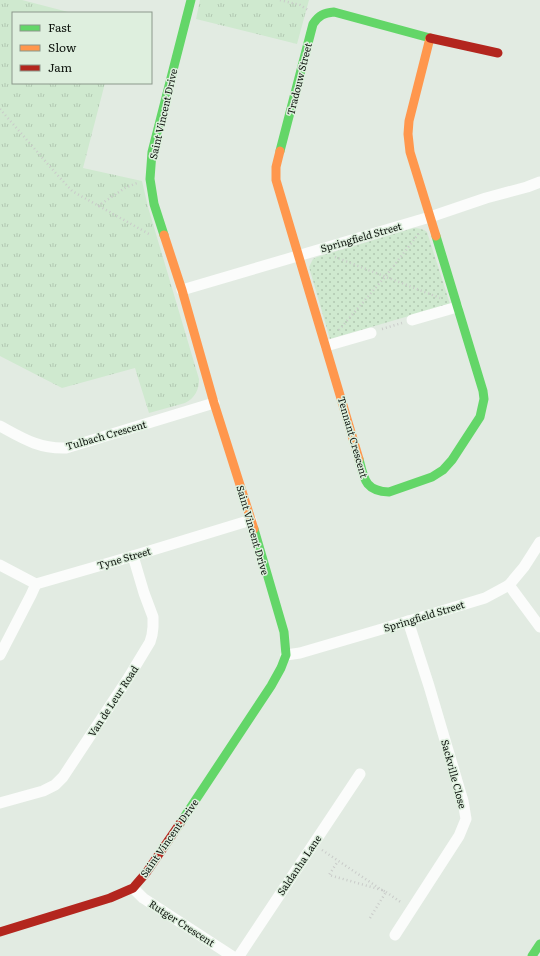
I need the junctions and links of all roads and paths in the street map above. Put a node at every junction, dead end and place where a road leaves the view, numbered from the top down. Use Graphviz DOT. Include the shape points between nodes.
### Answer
graph roads {
  1 [pos="191,0"];
  2 [pos="280,0"];
  3 [pos="318,16"];
  4 [pos="430,38"];
  5 [pos="498,53"];
  6 [pos="0,109"];
  7 [pos="150,179"];
  8 [pos="540,182"];
  9 [pos="98,206"];
  10 [pos="430,217"];
  11 [pos="418,220"];
  12 [pos="168,245"];
  13 [pos="298,255"];
  14 [pos="330,255"];
  15 [pos="385,277"];
  16 [pos="182,290"];
  17 [pos="445,300"];
  18 [pos="457,307"];
  19 [pos="412,320"];
  20 [pos="372,333"];
  21 [pos="330,345"];
  22 [pos="214,403"];
  23 [pos="0,426"];
  24 [pos="251,520"];
  25 [pos="540,542"];
  26 [pos="133,556"];
  27 [pos="0,565"];
  28 [pos="36,584"];
  29 [pos="509,585"];
  30 [pos="408,621"];
  31 [pos="540,627"];
  32 [pos="0,654"];
  33 [pos="286,655"];
  34 [pos="360,774"];
  35 [pos="0,803"];
  36 [pos="314,844"];
  37 [pos="338,861"];
  38 [pos="133,888"];
  39 [pos="382,890"];
  40 [pos="386,892"];
  41 [pos="411,910"];
  42 [pos="370,918"];
  43 [pos="0,932"];
  44 [pos="395,935"];
  45 [pos="540,944"];
  46 [pos="232,956"];
  47 [pos="239,956"];
  48 [pos="532,956"];
  1 -- 7 [label="main road, Saint Vincent Drive" via="152,152"];
  2 -- 3 [label="path" via="300,5"];
  3 -- 4 [label="main road" via="334,12"];
  3 -- 13 [label="main road, Tradouw Street" via="313,24 276,167 276,180"];
  4 -- 5 [label="main road"];
  4 -- 10 [label="main road" via="408,134 410,152"];
  6 -- 9 [label="path" via="72,191"];
  7 -- 9 [label="path" via="125,188"];
  7 -- 12 [label="main road, Saint Vincent Drive" via="154,204"];
  8 -- 10 [label="street, Springfield Street"];
  9 -- 12 [label="path"];
  10 -- 11 [label="street, Springfield Street"];
  10 -- 18 [label="main road, Tennant Crescent"];
  11 -- 13 [label="street, Springfield Street"];
  11 -- 15 [label="path" via="421,231"];
  12 -- 16 [label="main road, Saint Vincent Drive"];
  13 -- 16 [label="street, Springfield Street"];
  13 -- 21 [label="main road, Tennant Crescent"];
  14 -- 15 [label="path"];
  15 -- 17 [label="path"];
  15 -- 21 [label="path" via="333,336"];
  16 -- 22 [label="main road, Saint Vincent Drive"];
  18 -- 19 [label="street"];
  18 -- 21 [label="main road, Tennant Crescent" via="484,399 480,417 443,470 432,477 389,492 376,490 365,481"];
  19 -- 20 [label="path"];
  20 -- 21 [label="street"];
  22 -- 23 [label="street, Tulbach Crescent" via="66,448 44,447"];
  22 -- 24 [label="main road, Saint Vincent Drive"];
  24 -- 26 [label="street, Tyne Street"];
  24 -- 33 [label="main road, Saint Vincent Drive" via="284,632"];
  25 -- 29 [label="street, Springfield Street"];
  26 -- 28 [label="street, Tyne Street"];
  26 -- 35 [label="street, Van de Leur Road" via="153,617 152,635 146,650 63,777 43,791"];
  27 -- 28 [label="street"];
  28 -- 32 [label="street"];
  29 -- 30 [label="street, Springfield Street" via="485,598"];
  29 -- 31 [label="street"];
  30 -- 33 [label="street, Springfield Street"];
  30 -- 41 [label="street, Sackville Close" via="451,760 466,819 459,836"];
  33 -- 38 [label="main road, Saint Vincent Drive" via="271,686 164,848"];
  34 -- 36 [label="street, Saldanha Lane"];
  36 -- 37 [label="path"];
  36 -- 47 [label="street, Saldanha Lane"];
  37 -- 39 [label="path"];
  37 -- 39 [label="path" via="329,875"];
  38 -- 43 [label="main road, Saint Vincent Drive" via="110,898"];
  38 -- 46 [label="street, Rutger Crescent" via="144,898"];
  39 -- 40 [label="path"];
  40 -- 41 [label="path"];
  40 -- 42 [label="path"];
  41 -- 44 [label="street, Sackville Close"];
  45 -- 48 [label="main road"];
}
